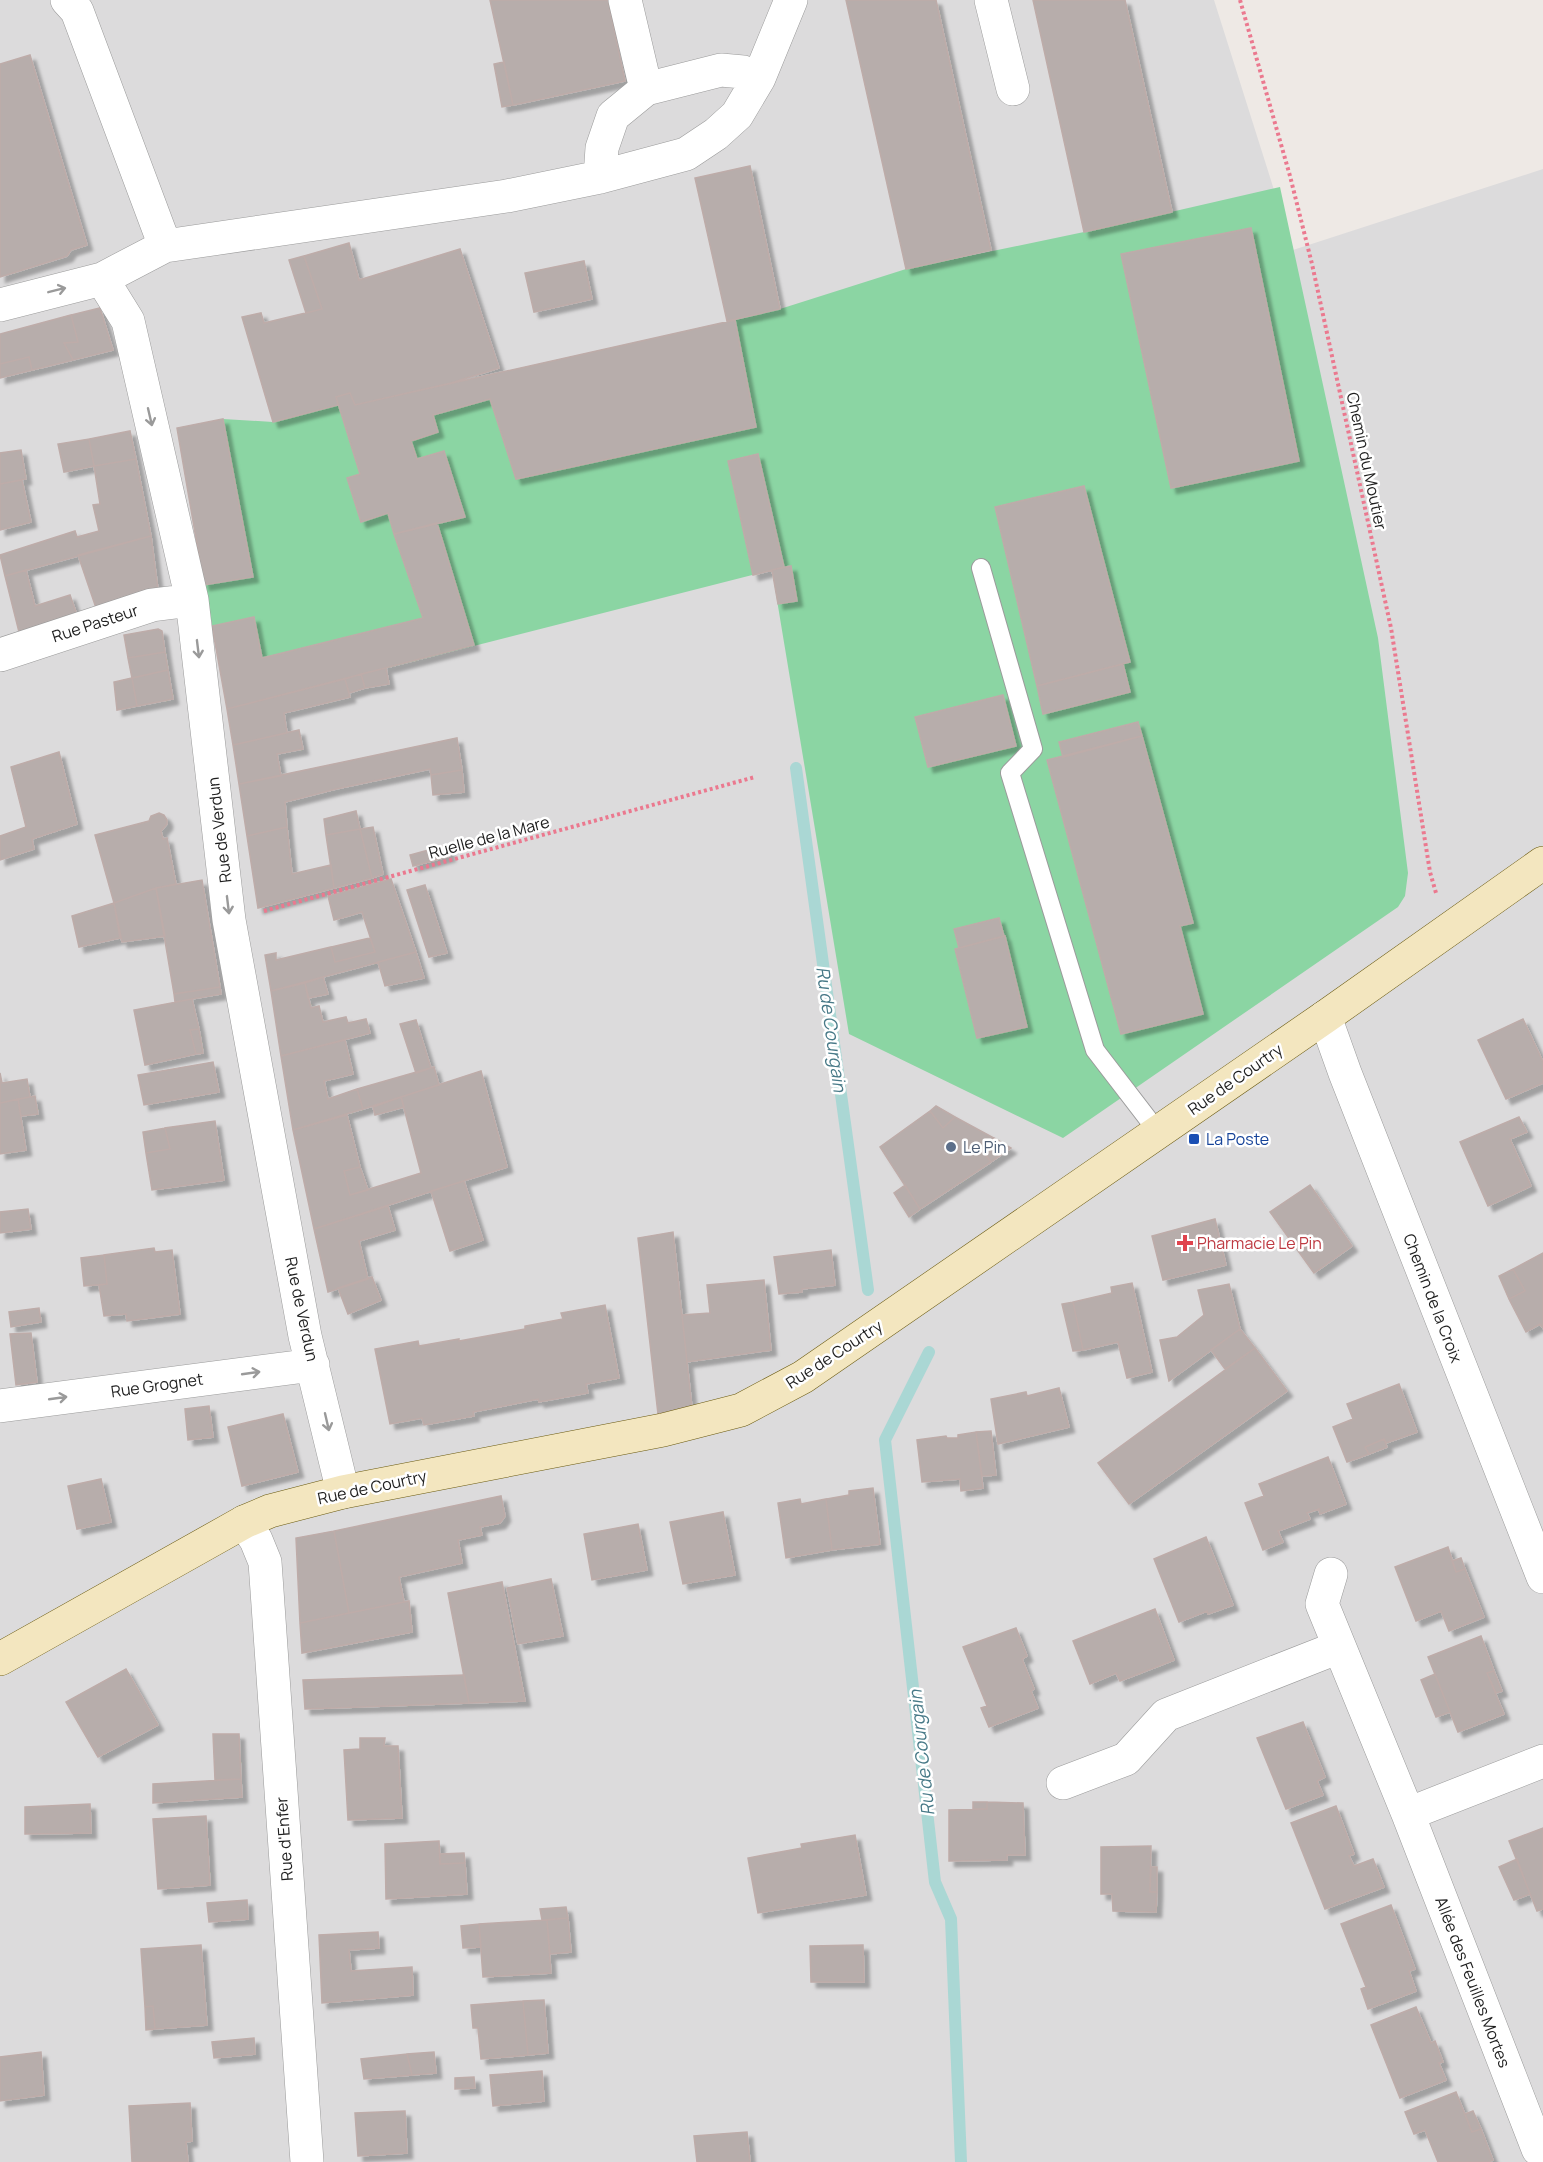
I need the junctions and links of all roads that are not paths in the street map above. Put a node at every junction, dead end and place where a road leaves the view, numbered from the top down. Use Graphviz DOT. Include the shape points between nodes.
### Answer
graph roads {
  1 [pos="67,0"];
  2 [pos="625,0"];
  3 [pos="790,0"];
  4 [pos="991,0"];
  5 [pos="759,78"];
  6 [pos="646,89"];
  7 [pos="1013,89"];
  8 [pos="600,177"];
  9 [pos="165,246"];
  10 [pos="102,279"];
  11 [pos="0,305"];
  12 [pos="981,568"];
  13 [pos="192,600"];
  14 [pos="0,655"];
  15 [pos="1543,863"];
  16 [pos="1325,1017"];
  17 [pos="1158,1132"];
  18 [pos="314,1365"];
  19 [pos="0,1406"];
  20 [pos="343,1492"];
  21 [pos="244,1522"];
  22 [pos="1331,1574"];
  23 [pos="1543,1577"];
  24 [pos="1339,1647"];
  25 [pos="0,1659"];
  26 [pos="1543,1761"];
  27 [pos="1063,1783"];
  28 [pos="1408,1814"];
  29 [pos="1538,2149"];
  30 [pos="307,2162"];
  1 -- 9 [label="street" via="77,11"];
  2 -- 6 [label="street"];
  3 -- 5 [label="street"];
  4 -- 7 [label="street"];
  5 -- 6 [label="street" via="721,70"];
  5 -- 8 [label="street" via="737,115 686,154"];
  6 -- 8 [label="street" via="613,116 602,148"];
  8 -- 9 [label="street" via="496,197"];
  9 -- 10 [label="street"];
  11 -- 10 [label="street, one-way"];
  10 -- 13 [label="street, Rue de Verdun, one-way" via="128,321"];
  12 -- 17 [label="lane" via="1033,749 1010,773 1095,1050"];
  13 -- 14 [label="street, Rue Pasteur" via="152,605"];
  13 -- 18 [label="street, Rue de Verdun, one-way" via="229,920 305,1336"];
  15 -- 16 [label="street, Rue de Courtry"];
  16 -- 17 [label="street, Rue de Courtry"];
  16 -- 23 [label="street, Chemin de la Croix"];
  17 -- 20 [label="street, Rue de Courtry" via="803,1377 741,1410 663,1430"];
  19 -- 18 [label="street, Rue Grognet, one-way"];
  18 -- 20 [label="street, Rue de Verdun, one-way"];
  20 -- 21 [label="street, Rue de Courtry"];
  21 -- 25 [label="street, Rue de Courtry"];
  21 -- 30 [label="street, Rue d'Enfer" via="266,1562"];
  22 -- 24 [label="street, Allée des Feuilles Mortes" via="1322,1604"];
  24 -- 27 [label="street" via="1166,1715 1126,1759"];
  24 -- 28 [label="street, Allée des Feuilles Mortes"];
  26 -- 28 [label="street"];
  28 -- 29 [label="street, Allée des Feuilles Mortes"];
}
